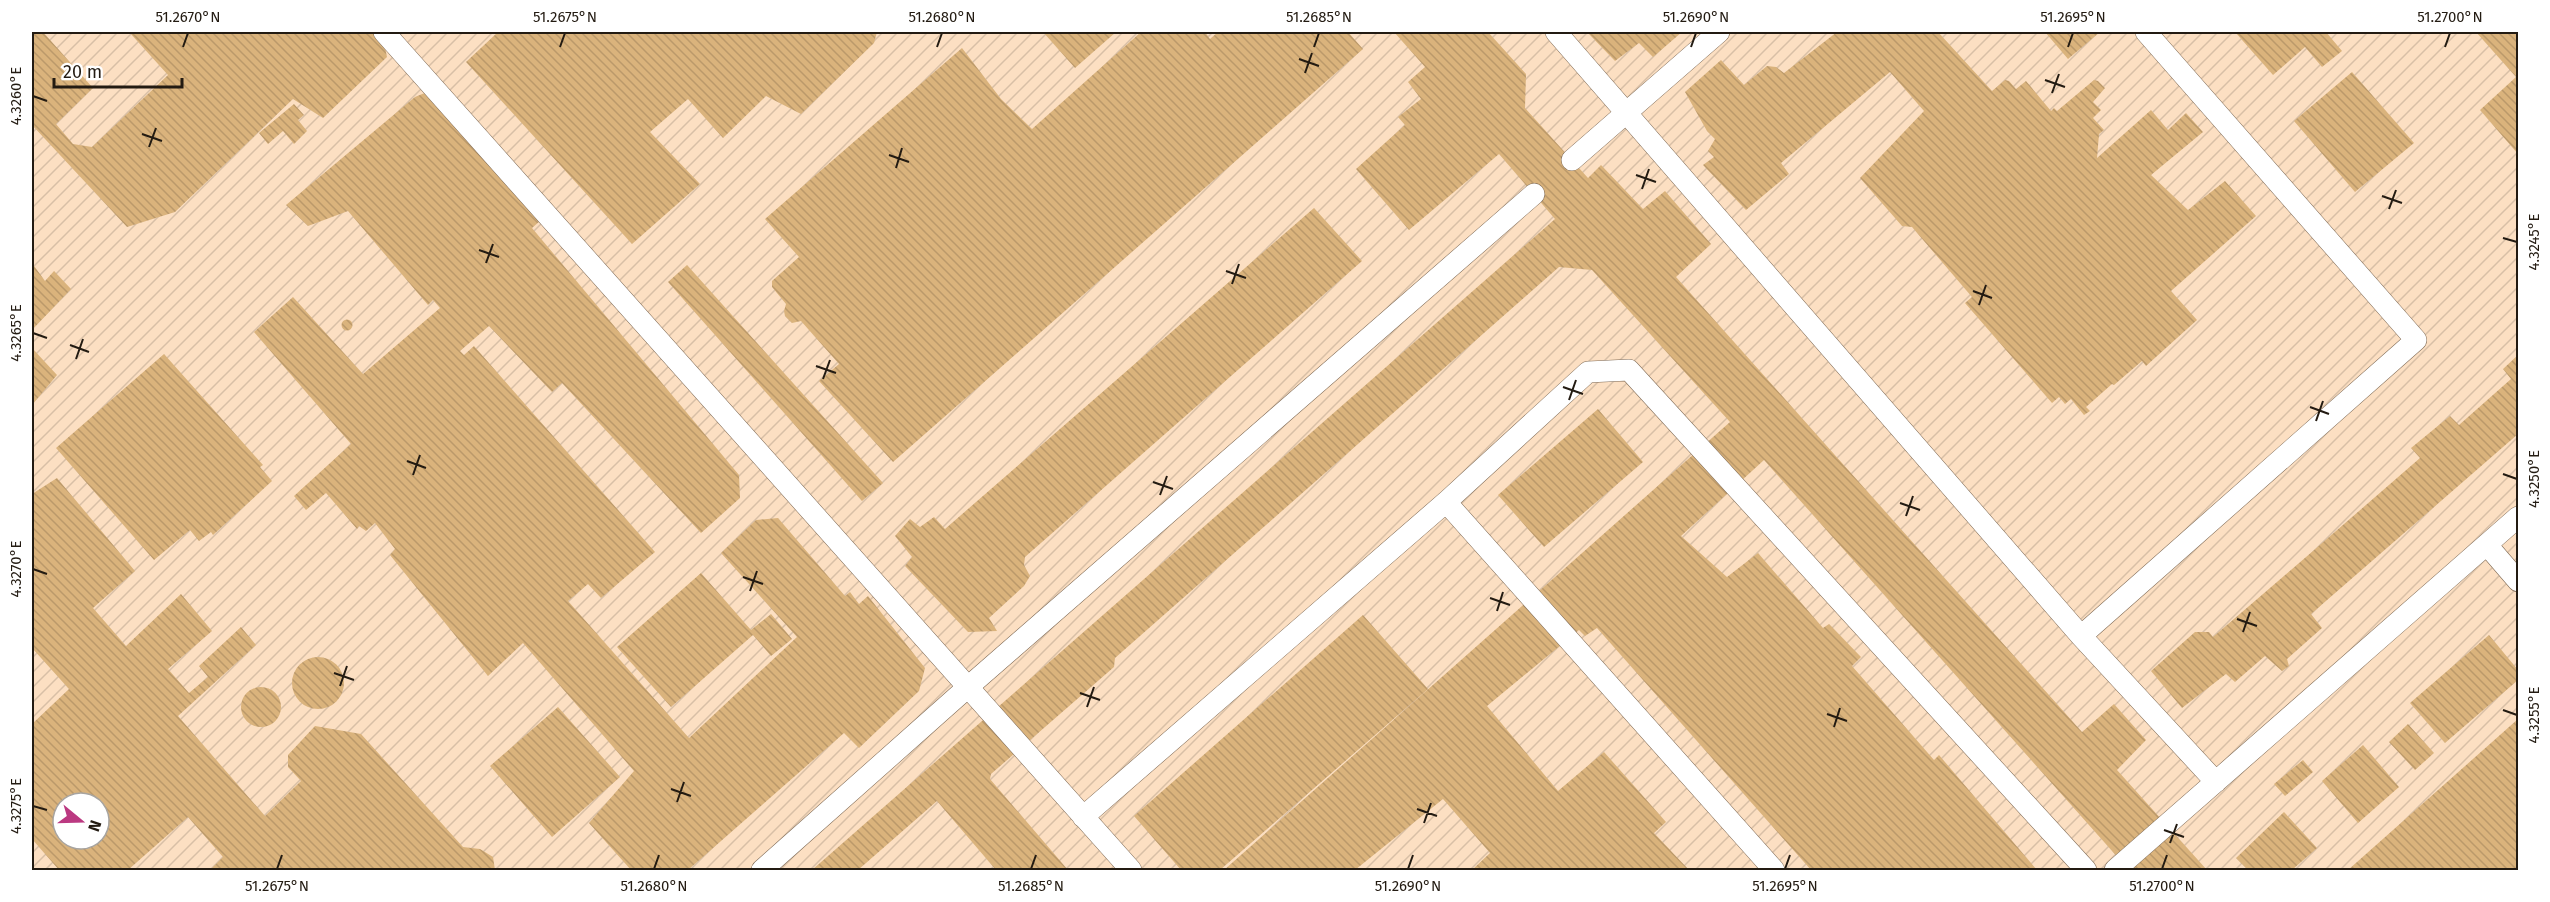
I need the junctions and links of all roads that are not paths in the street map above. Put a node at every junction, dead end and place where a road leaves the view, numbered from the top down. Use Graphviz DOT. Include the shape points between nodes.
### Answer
graph roads {
  1 [pos="384,32"];
  2 [pos="1556,32"];
  3 [pos="1719,32"];
  4 [pos="2146,32"];
  5 [pos="1627,113"];
  6 [pos="1572,160"];
  7 [pos="1534,194"];
  8 [pos="1446,502"];
  9 [pos="2518,517"];
  10 [pos="2487,545"];
  11 [pos="2518,581"];
  12 [pos="2081,636"];
  13 [pos="968,687"];
  14 [pos="2216,782"];
  15 [pos="1083,817"];
  16 [pos="762,870"];
  17 [pos="1131,870"];
  18 [pos="1774,870"];
  19 [pos="2086,870"];
  20 [pos="2115,870"];
  1 -- 13 [label="lane"];
  2 -- 5 [label="lane"];
  3 -- 5 [label="lane"];
  4 -- 12 [label="lane" via="2416,340"];
  5 -- 6 [label="lane"];
  5 -- 12 [label="lane"];
  7 -- 13 [label="lane"];
  8 -- 15 [label="lane"];
  8 -- 18 [label="lane"];
  8 -- 19 [label="lane" via="1588,372 1629,370"];
  9 -- 10 [label="lane"];
  10 -- 11 [label="lane"];
  10 -- 14 [label="lane"];
  12 -- 14 [label="lane"];
  13 -- 15 [label="lane"];
  13 -- 16 [label="lane"];
  14 -- 20 [label="lane"];
  15 -- 17 [label="lane"];
}
